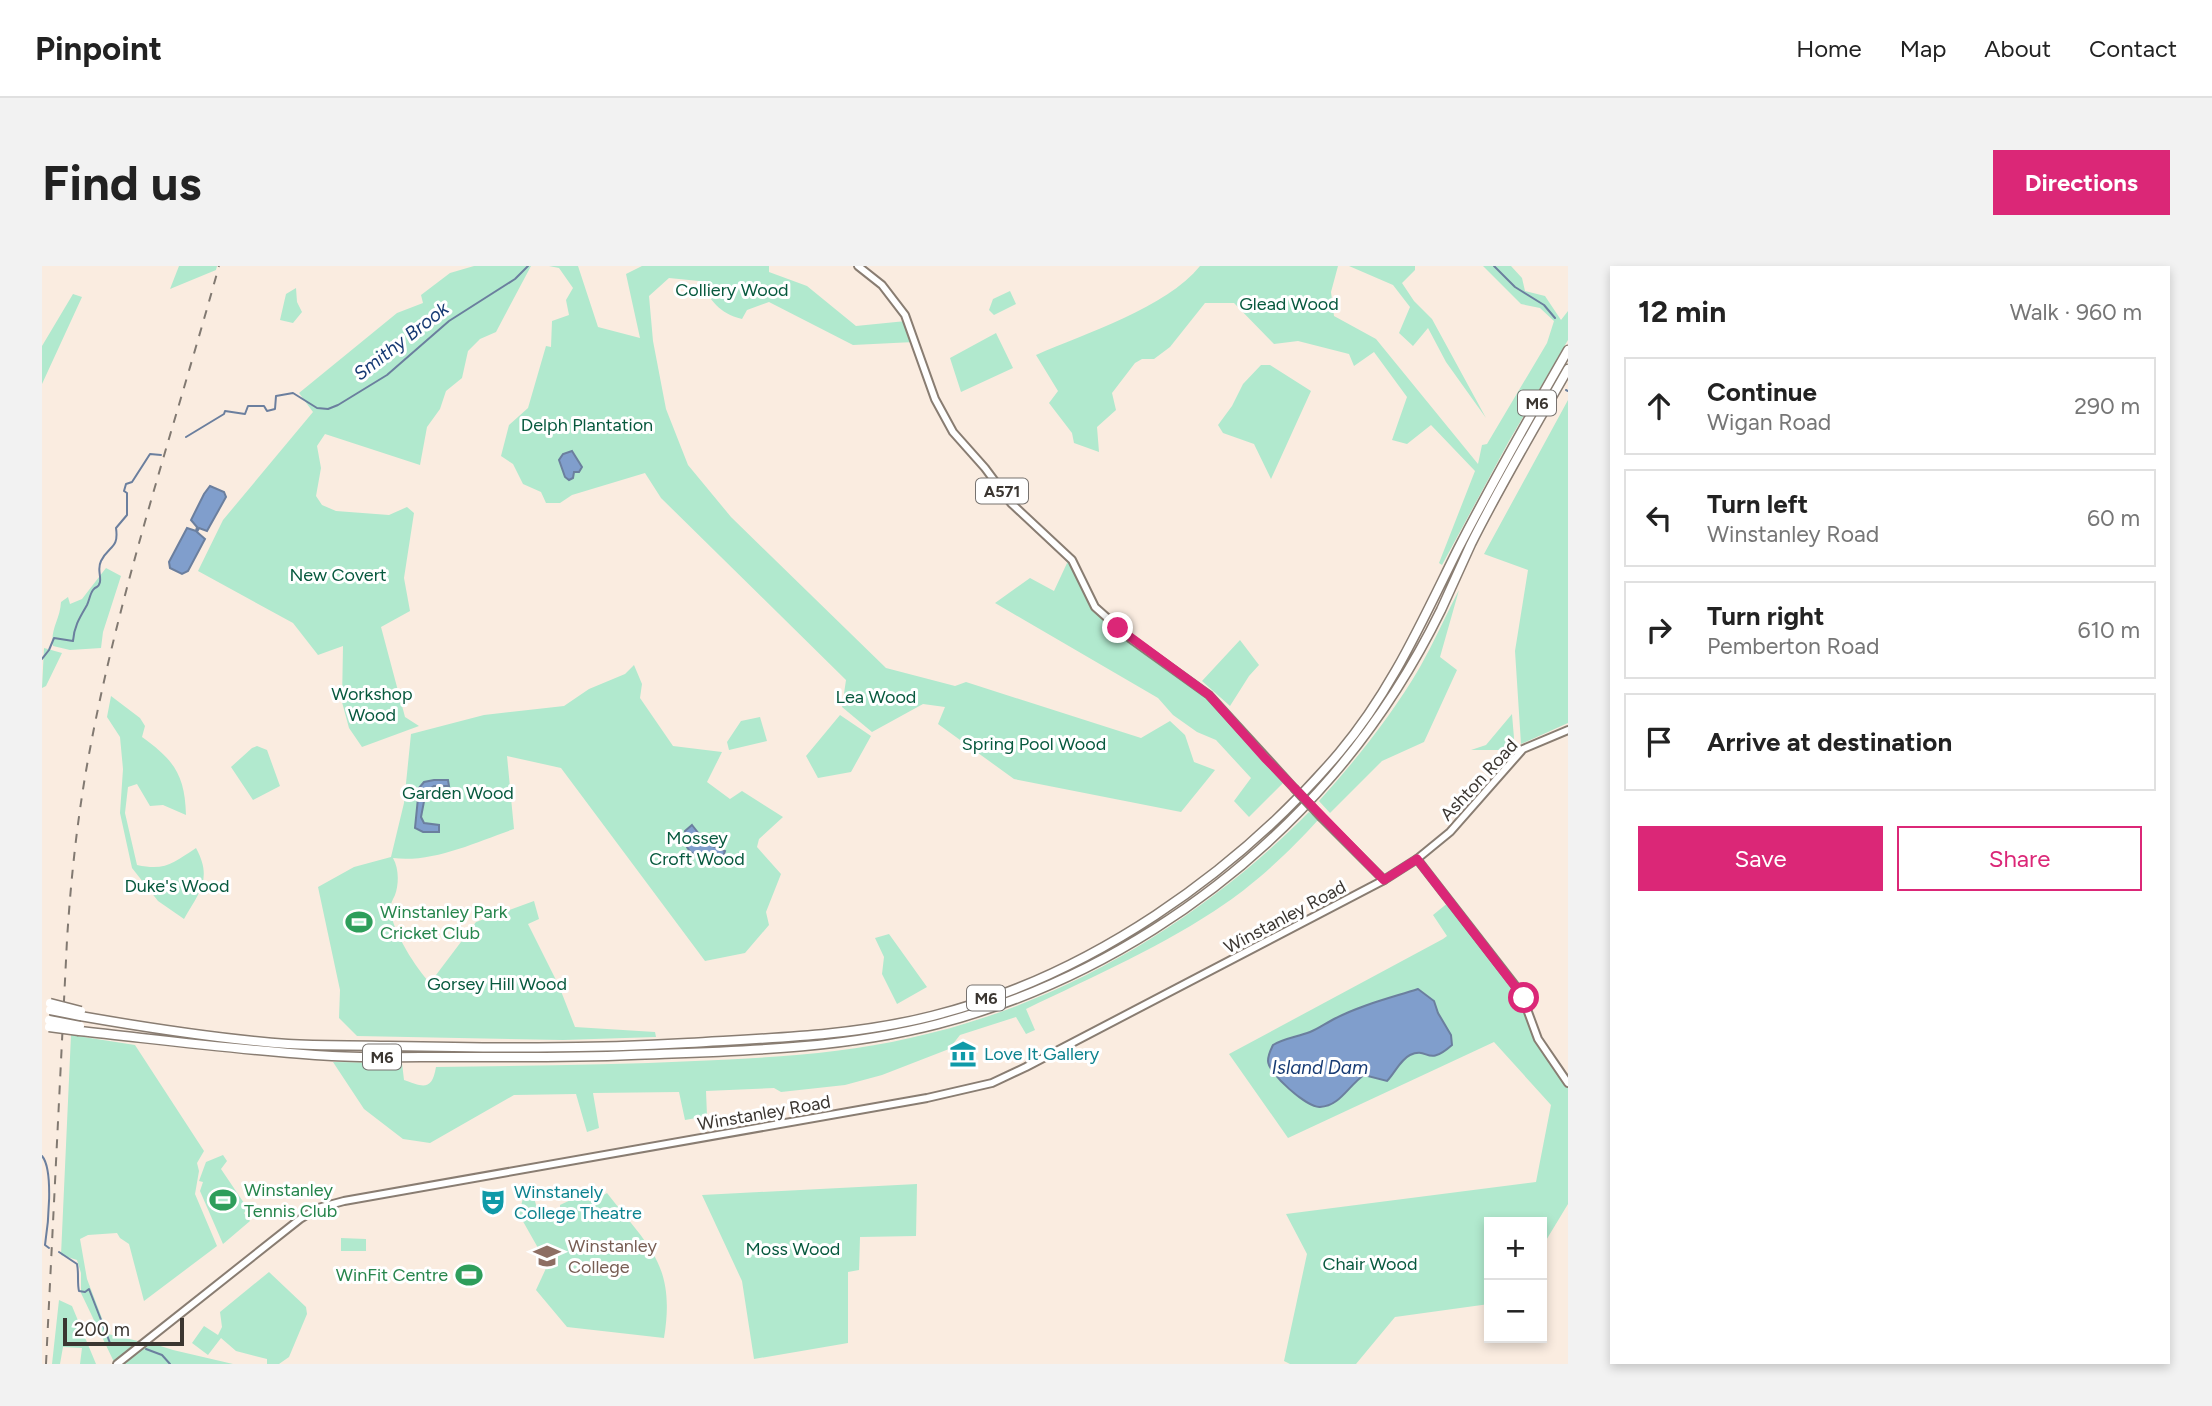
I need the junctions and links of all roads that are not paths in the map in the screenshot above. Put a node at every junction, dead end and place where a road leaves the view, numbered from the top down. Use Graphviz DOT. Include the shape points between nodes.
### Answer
graph roads {
  1 [pos="858,266"];
  2 [pos="1568,350"];
  3 [pos="1568,369"];
  4 [pos="1568,730"];
  5 [pos="1417,859"];
  6 [pos="1384,880"];
  7 [pos="46,1014"];
  8 [pos="80,1021"];
  9 [pos="163,1035"];
  10 [pos="234,1044"];
  11 [pos="1568,1083"];
  12 [pos="117,1364"];
  1 -- 6 [label="street, A571, bridge" via="882,285 905,315 935,399 953,432 1011,503 1072,560 1095,607 1209,695"];
  2 -- 10 [label="highway, M6" via="1497,473 1420,630 1343,749 1246,848 1176,902 1105,946 1036,979 933,1016 834,1033 514,1049"];
  3 -- 10 [label="highway, M6" via="1505,479 1410,667 1334,774 1259,851 1206,894 1098,962 990,1008 935,1025 850,1041 759,1050 577,1058 370,1057"];
  4 -- 5 [label="street, Ashton Road" via="1523,749 1450,832"];
  5 -- 6 [label="street, Winstanley Road"];
  5 -- 11 [label="street" via="1521,993 1538,1039"];
  6 -- 12 [label="street, Winstanley Road" via="992,1083 318,1209 286,1229"];
  7 -- 8 [label="highway, M6, bridge"];
  7 -- 8 [label="highway, M6, bridge"];
  8 -- 9 [label="highway, M6"];
  8 -- 9 [label="highway, M6"];
  9 -- 10 [label="highway, M6"];
}
